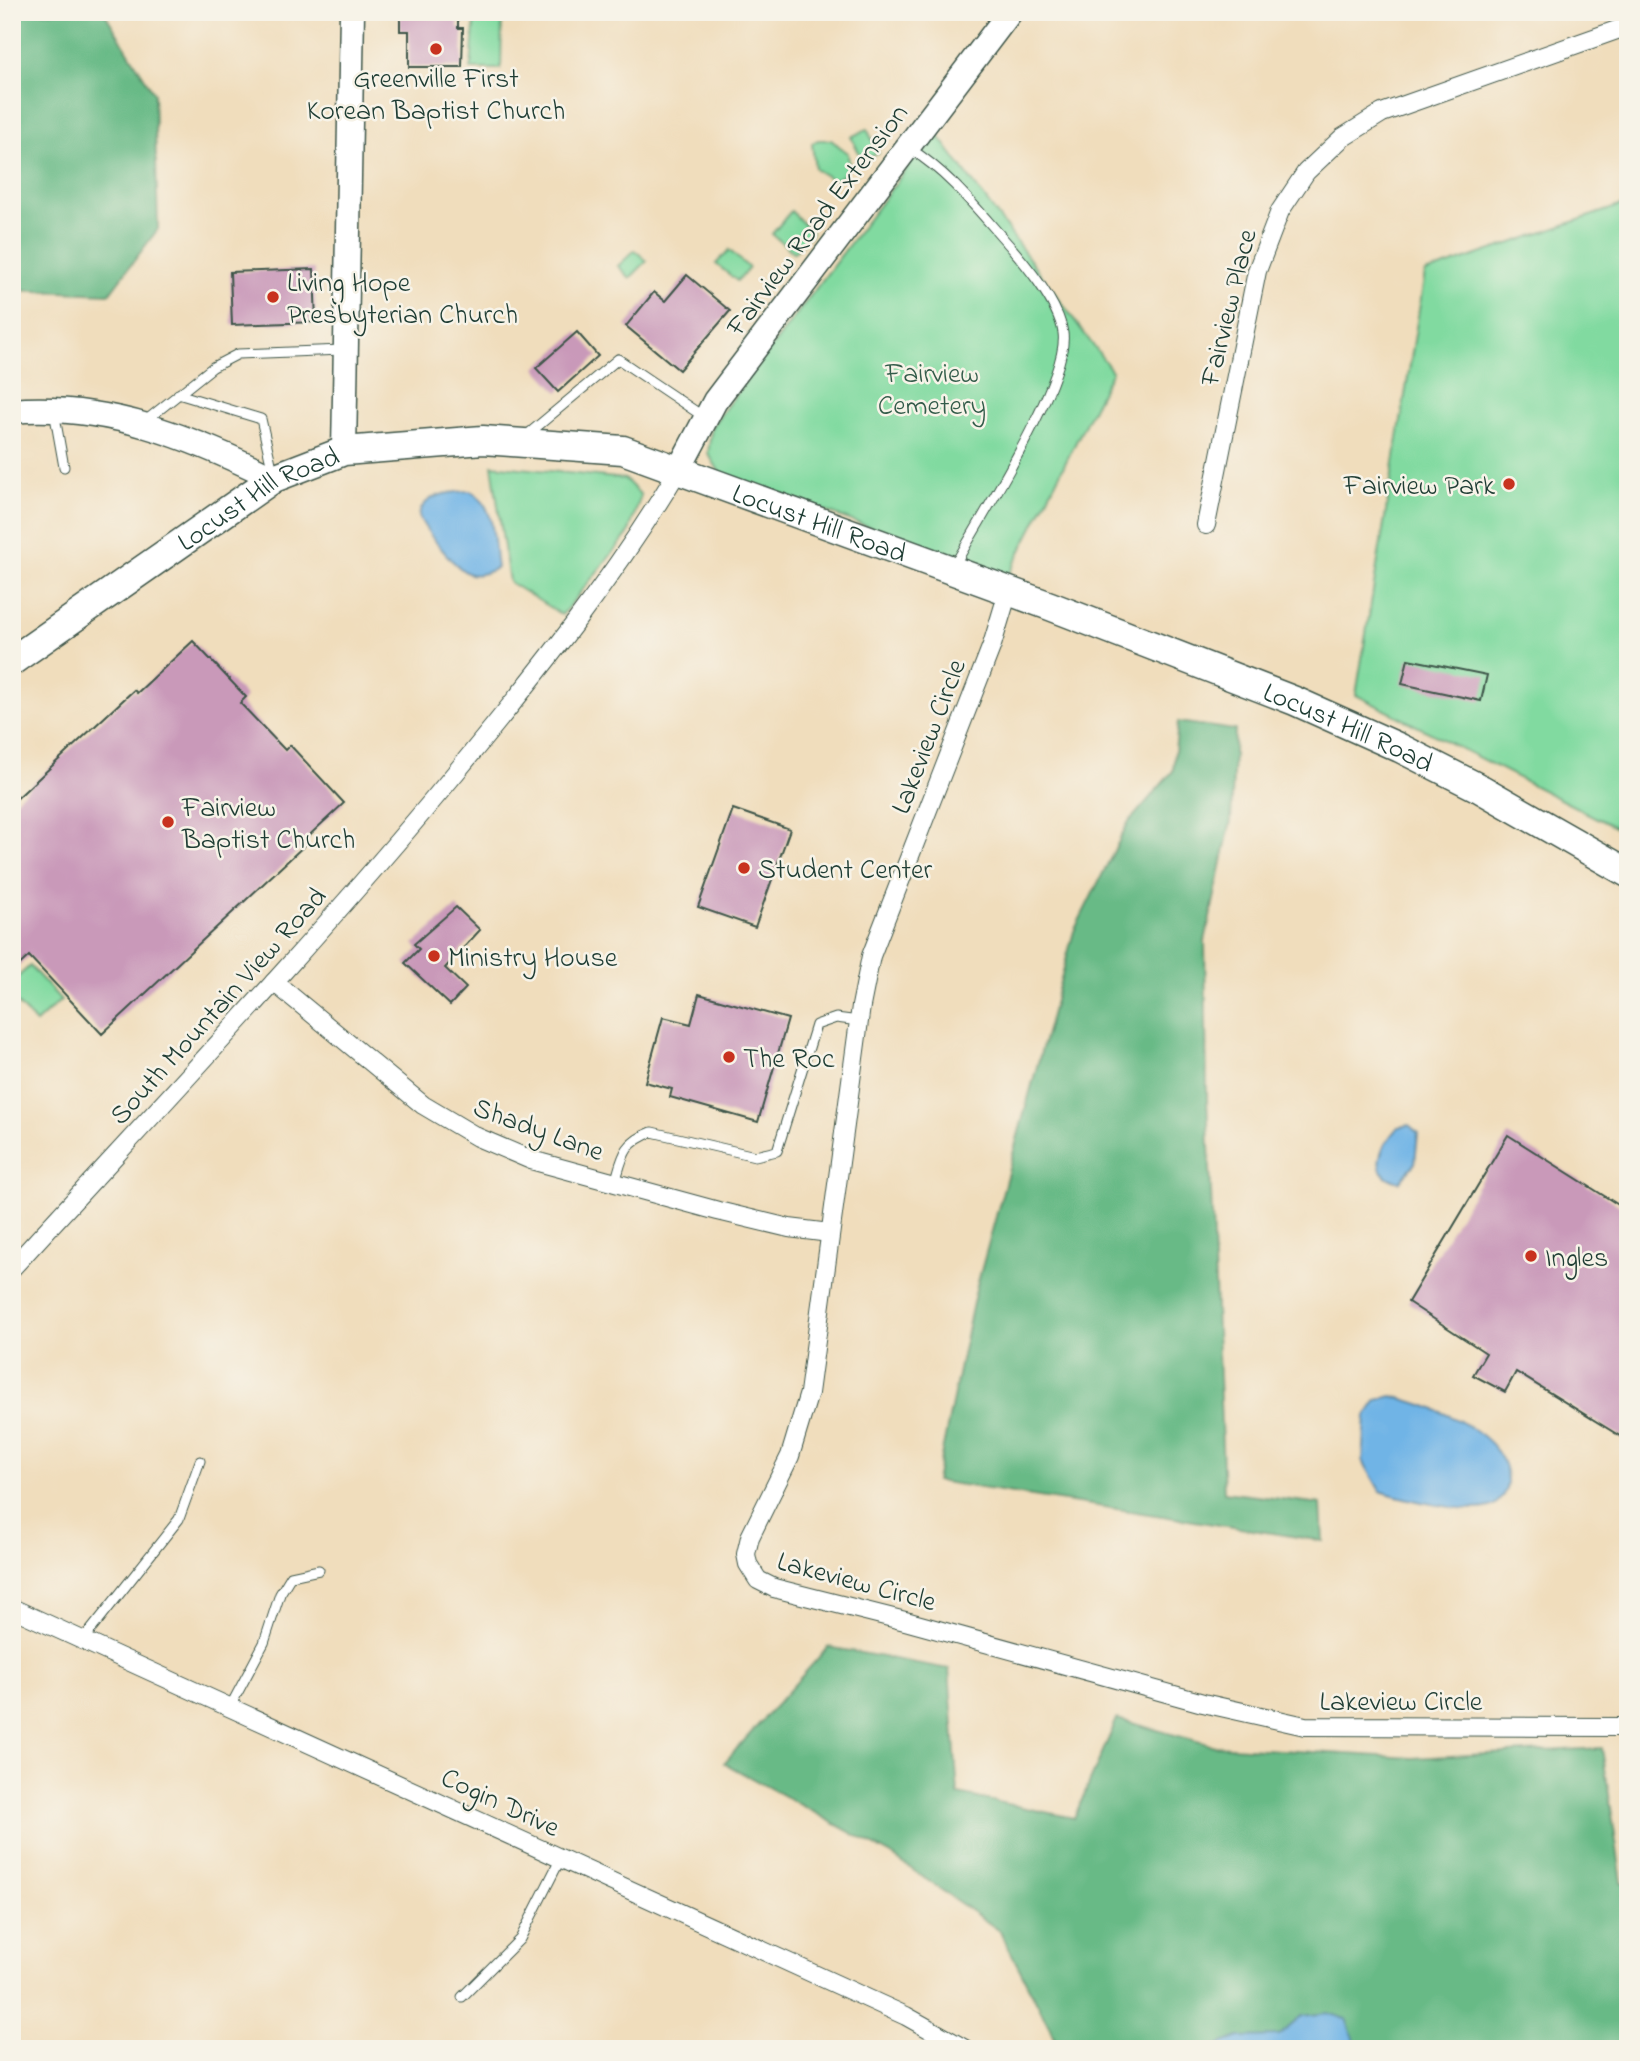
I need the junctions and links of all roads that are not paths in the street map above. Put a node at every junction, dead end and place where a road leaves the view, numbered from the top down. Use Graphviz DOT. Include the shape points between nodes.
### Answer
graph roads {
  1 [pos="352,12"];
  2 [pos="1010,12"];
  3 [pos="1628,26"];
  4 [pos="908,148"];
  5 [pos="344,350"];
  6 [pos="178,394"];
  7 [pos="54,410"];
  8 [pos="12,411"];
  9 [pos="704,417"];
  10 [pos="142,424"];
  11 [pos="520,442"];
  12 [pos="344,452"];
  13 [pos="64,467"];
  14 [pos="679,469"];
  15 [pos="274,478"];
  16 [pos="1206,525"];
  17 [pos="952,570"];
  18 [pos="1008,593"];
  19 [pos="12,661"];
  20 [pos="1628,873"];
  21 [pos="274,982"];
  22 [pos="859,1021"];
  23 [pos="615,1183"];
  24 [pos="830,1233"];
  25 [pos="12,1268"];
  26 [pos="200,1461"];
  27 [pos="319,1570"];
  28 [pos="12,1608"];
  29 [pos="83,1640"];
  30 [pos="230,1707"];
  31 [pos="1628,1727"];
  32 [pos="561,1858"];
  33 [pos="462,1997"];
  34 [pos="965,2049"];
  1 -- 5 [label="street"];
  2 -- 4 [label="street, Fairview Road Extension"];
  3 -- 16 [label="street, Fairview Place" via="1382,113 1342,138 1306,172 1280,211 1257,271"];
  4 -- 9 [label="street, Fairview Road Extension"];
  4 -- 17 [label="lane" via="957,187 1012,248 1056,311 1064,334 1049,394"];
  5 -- 6 [label="lane" via="238,354"];
  5 -- 12 [label="street"];
  6 -- 10 [label="lane"];
  6 -- 15 [label="lane" via="261,419"];
  7 -- 8 [label="street"];
  7 -- 10 [label="street"];
  7 -- 13 [label="lane"];
  9 -- 11 [label="lane" via="618,359"];
  9 -- 14 [label="street, Fairview Road Extension"];
  10 -- 15 [label="street" via="215,449"];
  11 -- 12 [label="main road, Locust Hill Road" via="439,441"];
  11 -- 14 [label="main road, Locust Hill Road" via="623,450"];
  12 -- 15 [label="main road, Locust Hill Road"];
  14 -- 17 [label="main road, Locust Hill Road"];
  14 -- 21 [label="street, South Mountain View Road" via="616,568 517,698 385,858"];
  15 -- 19 [label="main road, Locust Hill Road"];
  17 -- 18 [label="main road, Locust Hill Road"];
  18 -- 20 [label="main road, Locust Hill Road" via="1295,701 1389,743 1481,789"];
  18 -- 22 [label="street, Lakeview Circle" via="992,645 884,915"];
  21 -- 23 [label="street, Shady Lane" via="448,1122 531,1160"];
  21 -- 25 [label="street, South Mountain View Road"];
  22 -- 23 [label="lane" via="836,1017 816,1025 777,1152 755,1156 652,1132 625,1149"];
  22 -- 24 [label="street, Lakeview Circle"];
  23 -- 24 [label="street, Shady Lane" via="789,1228"];
  24 -- 31 [label="street, Lakeview Circle" via="804,1420 746,1554 753,1574 765,1585 1293,1724 1348,1729"];
  26 -- 29 [label="lane" via="179,1519"];
  27 -- 30 [label="lane" via="291,1576 264,1643"];
  28 -- 29 [label="street, Cogin Drive"];
  29 -- 30 [label="street, Cogin Drive"];
  30 -- 32 [label="street, Cogin Drive"];
  32 -- 33 [label="lane" via="520,1939"];
  32 -- 34 [label="street, Cogin Drive" via="906,2016"];
}
